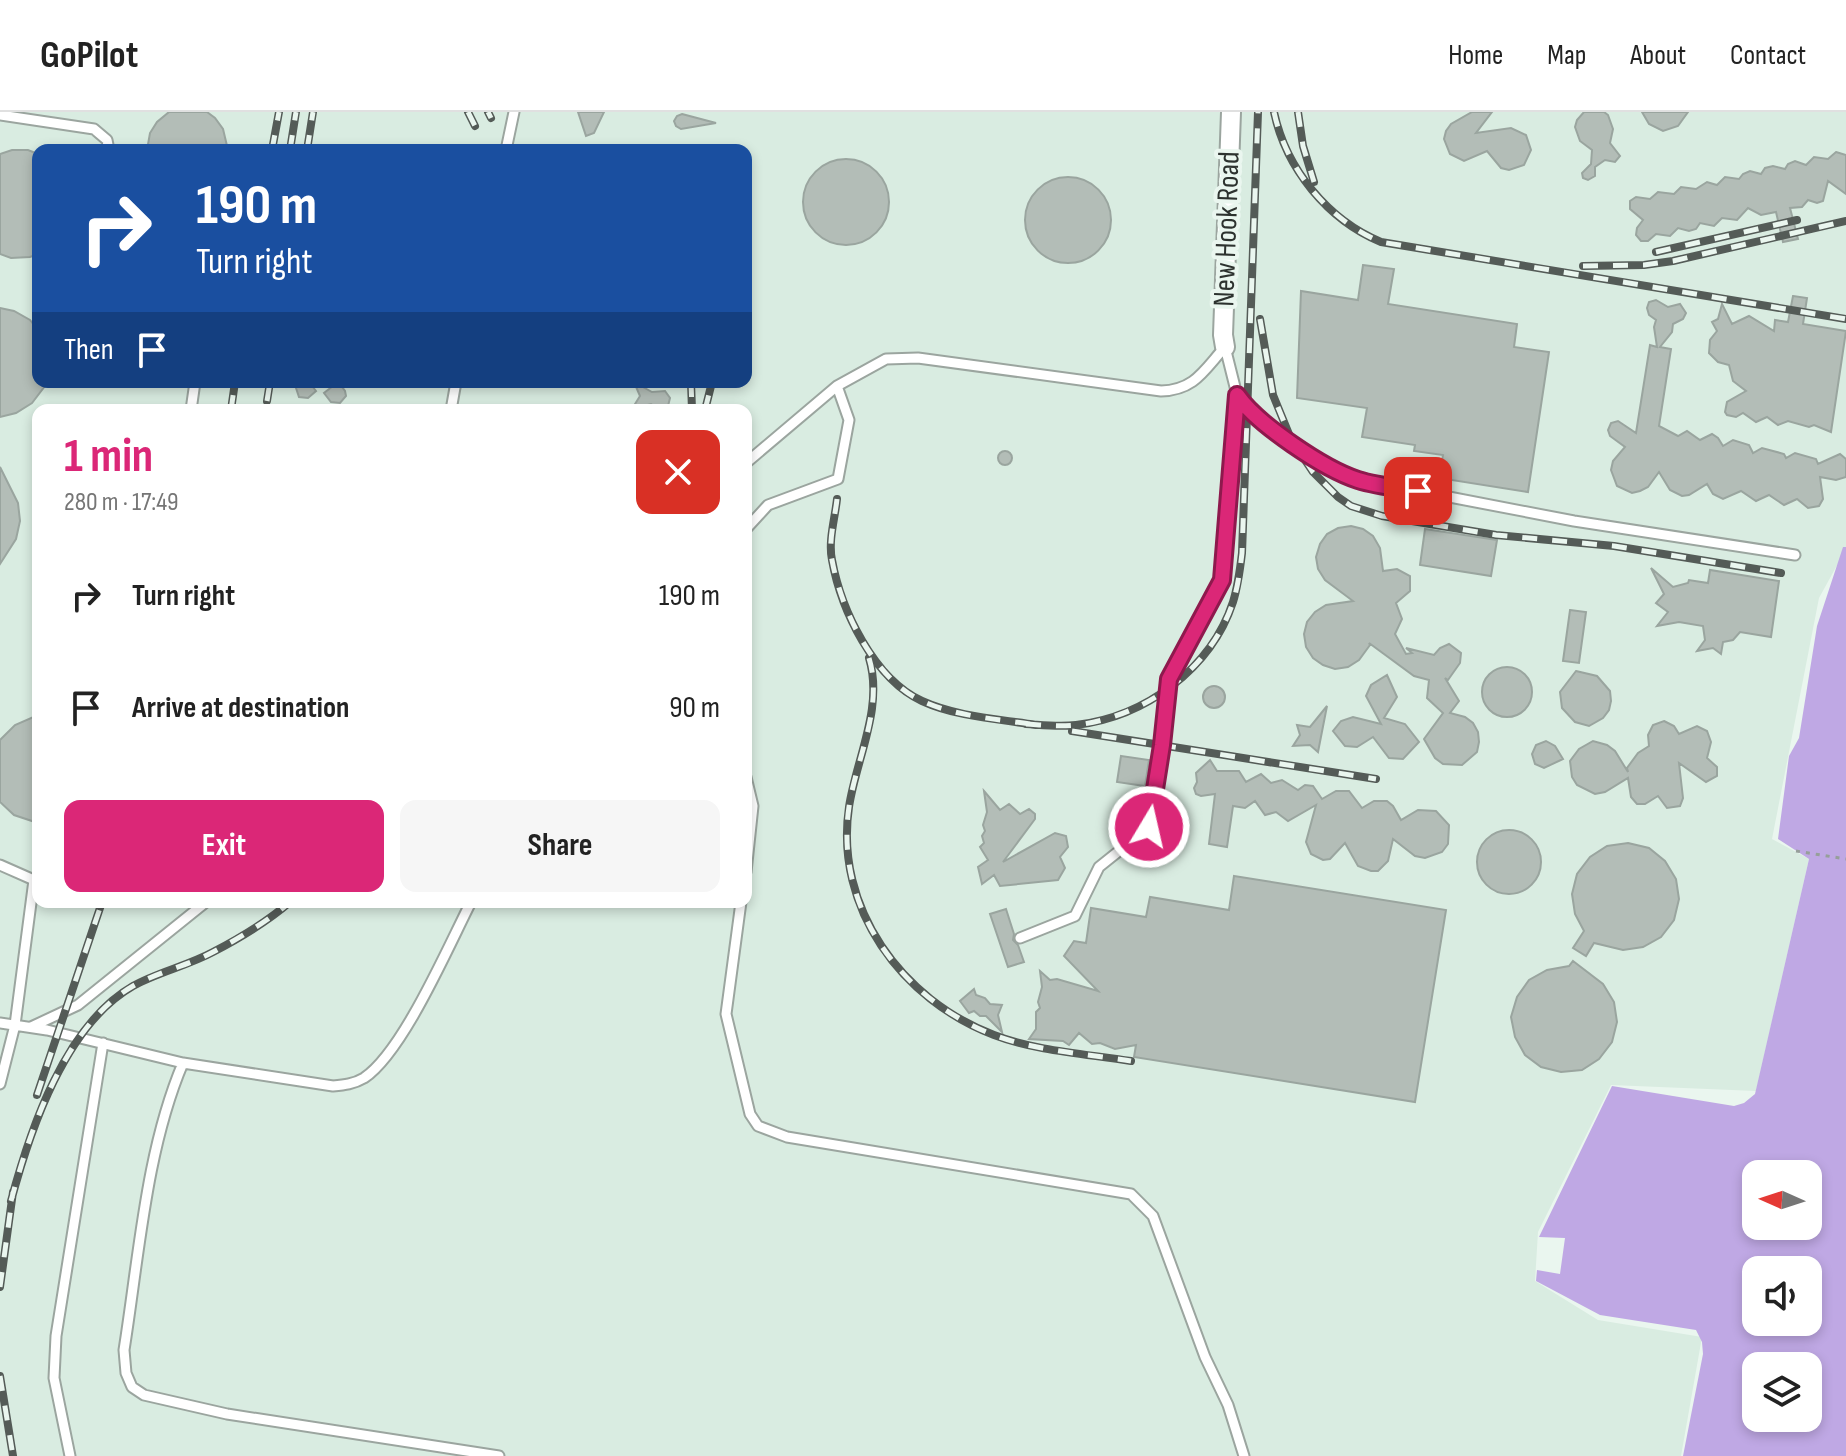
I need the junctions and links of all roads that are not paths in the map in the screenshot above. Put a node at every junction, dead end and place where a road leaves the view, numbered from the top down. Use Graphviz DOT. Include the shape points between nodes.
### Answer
graph roads {
  1 [pos="514,112"];
  2 [pos="1231,112"];
  3 [pos="0,115"];
  4 [pos="108,144"];
  5 [pos="507,144"];
  6 [pos="1225,347"];
  7 [pos="837,386"];
  8 [pos="1237,395"];
  9 [pos="752,458"];
  10 [pos="752,522"];
  11 [pos="1795,555"];
  12 [pos="0,865"];
  13 [pos="32,879"];
  14 [pos="32,895"];
  15 [pos="199,908"];
  16 [pos="468,908"];
  17 [pos="740,908"];
  18 [pos="1020,938"];
  19 [pos="0,1023"];
  20 [pos="15,1025"];
  21 [pos="30,1027"];
  22 [pos="103,1043"];
  23 [pos="183,1063"];
  24 [pos="0,1084"];
  25 [pos="70,1456"];
  26 [pos="499,1456"];
  27 [pos="1244,1456"];
  1 -- 5 [label="lane"];
  2 -- 6 [label="street, New Hook Road"];
  3 -- 4 [label="lane" via="94,129"];
  6 -- 7 [label="lane" via="1180,391 918,358 886,359"];
  6 -- 8 [label="lane"];
  7 -- 9 [label="lane"];
  7 -- 10 [label="lane" via="849,420 838,479 768,505"];
  8 -- 11 [label="lane" via="1247,410 1295,447 1356,479 1574,521"];
  8 -- 18 [label="lane" via="1222,580 1169,679 1149,827 1099,867 1075,916"];
  12 -- 13 [label="lane"];
  14 -- 20 [label="lane"];
  15 -- 21 [label="lane" via="78,1005"];
  16 -- 23 [label="lane" via="401,1037 364,1078 333,1086"];
  17 -- 27 [label="lane" via="726,1014 750,1114 758,1126 787,1137 1131,1194 1153,1216"];
  19 -- 20 [label="lane"];
  20 -- 21 [label="lane"];
  20 -- 24 [label="lane"];
  21 -- 22 [label="lane"];
  22 -- 23 [label="lane"];
  22 -- 25 [label="lane" via="56,1336 54,1378"];
  23 -- 26 [label="lane" via="160,1124 149,1188 124,1350 132,1387 144,1395 227,1414"];
}
